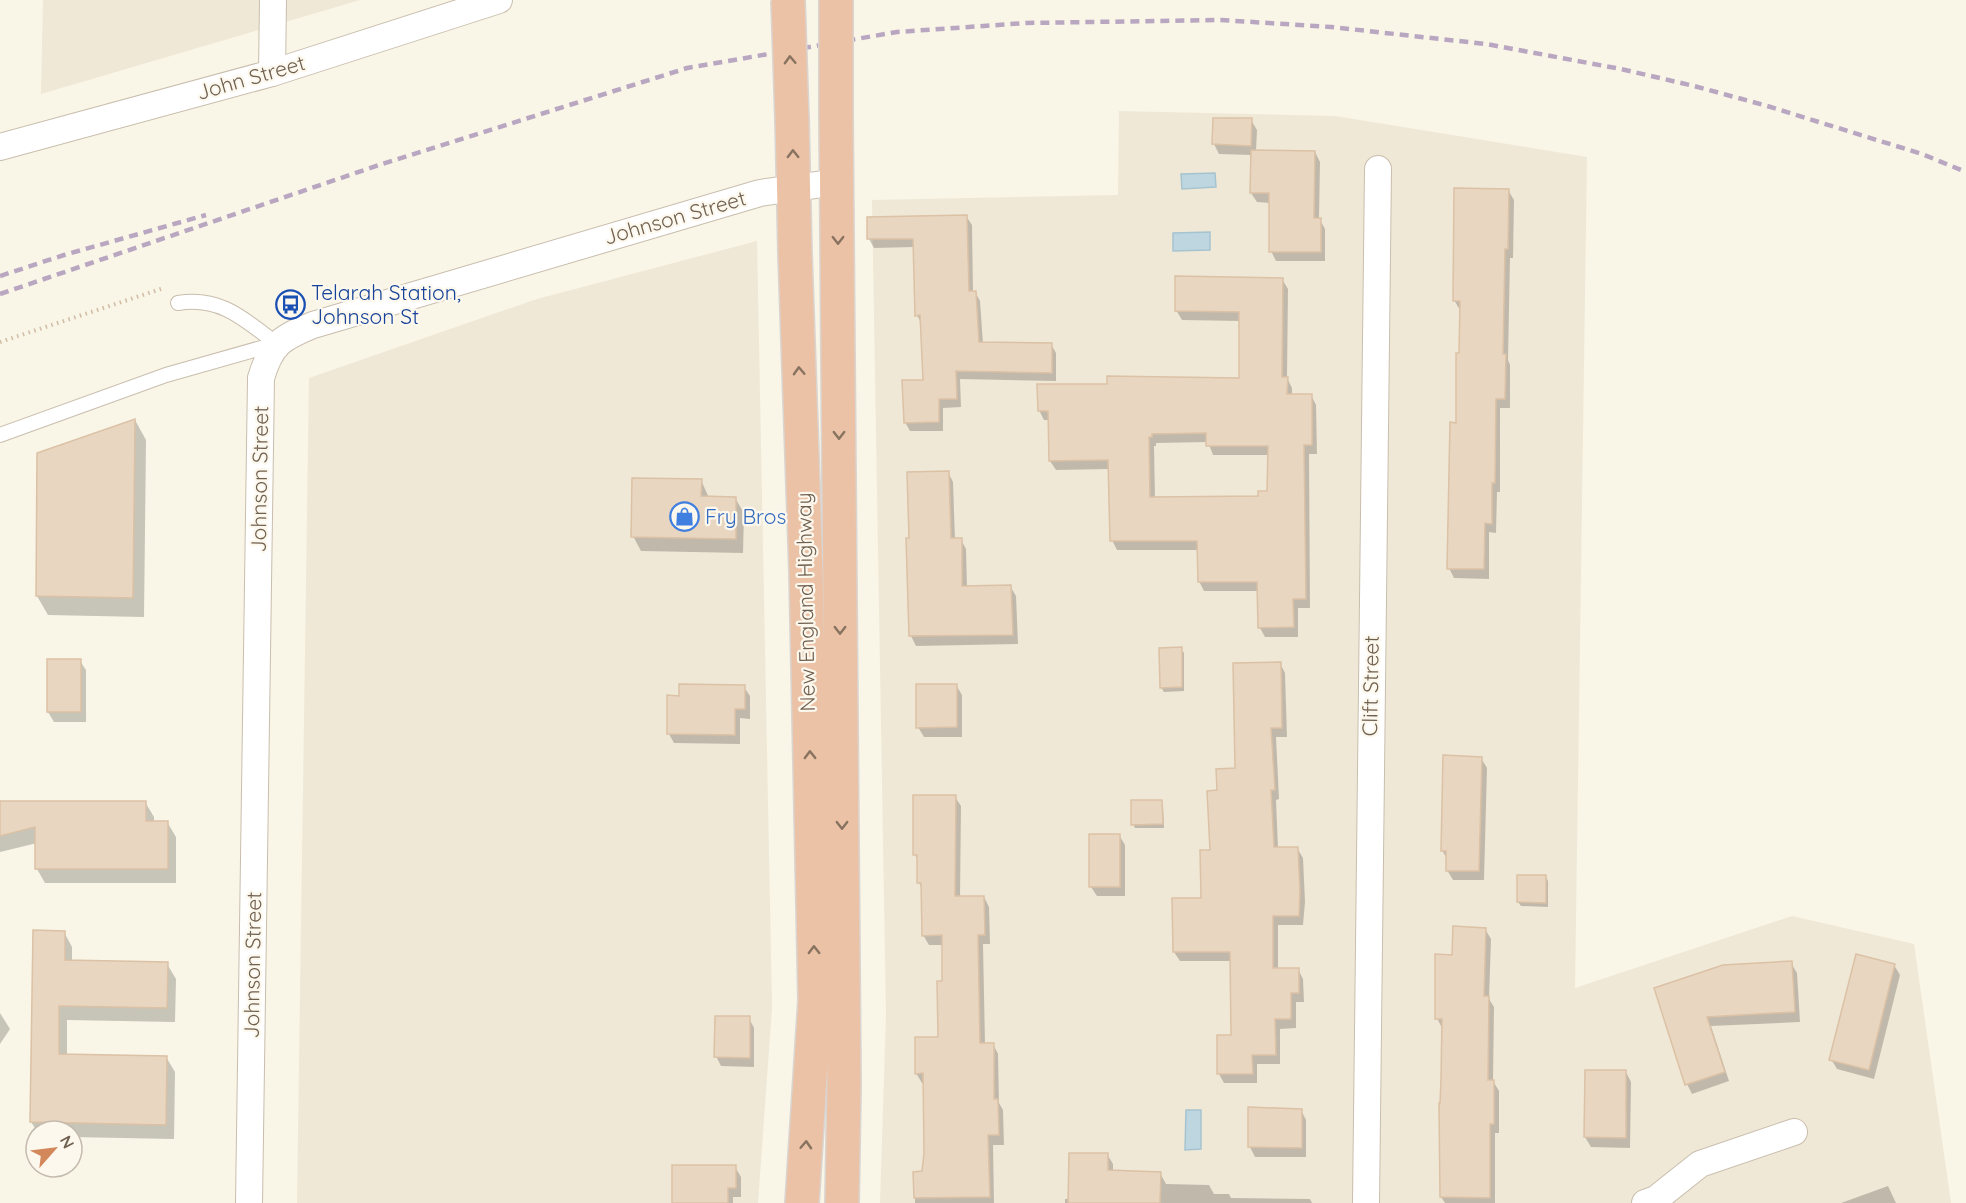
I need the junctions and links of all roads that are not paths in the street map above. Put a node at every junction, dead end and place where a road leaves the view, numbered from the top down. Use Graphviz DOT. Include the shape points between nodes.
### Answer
graph roads {
  1 [pos="273,0"];
  2 [pos="499,0"];
  3 [pos="788,0"];
  4 [pos="836,0"];
  5 [pos="272,73"];
  6 [pos="0,147"];
  7 [pos="1378,169"];
  8 [pos="837,182"];
  9 [pos="794,189"];
  10 [pos="178,303"];
  11 [pos="277,344"];
  12 [pos="0,435"];
  13 [pos="1794,1132"];
  14 [pos="249,1203"];
  15 [pos="802,1203"];
  16 [pos="842,1203"];
  17 [pos="1366,1203"];
  18 [pos="1645,1203"];
  1 -- 5 [label="street"];
  2 -- 5 [label="street, John Street"];
  9 -- 3 [label="highway, New England Highway, one-way, bridge"];
  4 -- 8 [label="highway, New England Highway, bridge"];
  5 -- 6 [label="street, John Street"];
  7 -- 17 [label="street, Clift Street"];
  8 -- 9 [label="street, Johnson Street"];
  8 -- 16 [label="highway, New England Highway, one-way"];
  9 -- 11 [label="street, Johnson Street" via="760,193 313,325"];
  15 -- 9 [label="highway, New England Highway, one-way" via="814,1000"];
  10 -- 11 [label="lane" via="210,302 228,309"];
  11 -- 12 [label="lane" via="166,375"];
  11 -- 14 [label="street, Johnson Street" via="261,378"];
  13 -- 18 [label="street" via="1700,1164 1656,1199"];
}
